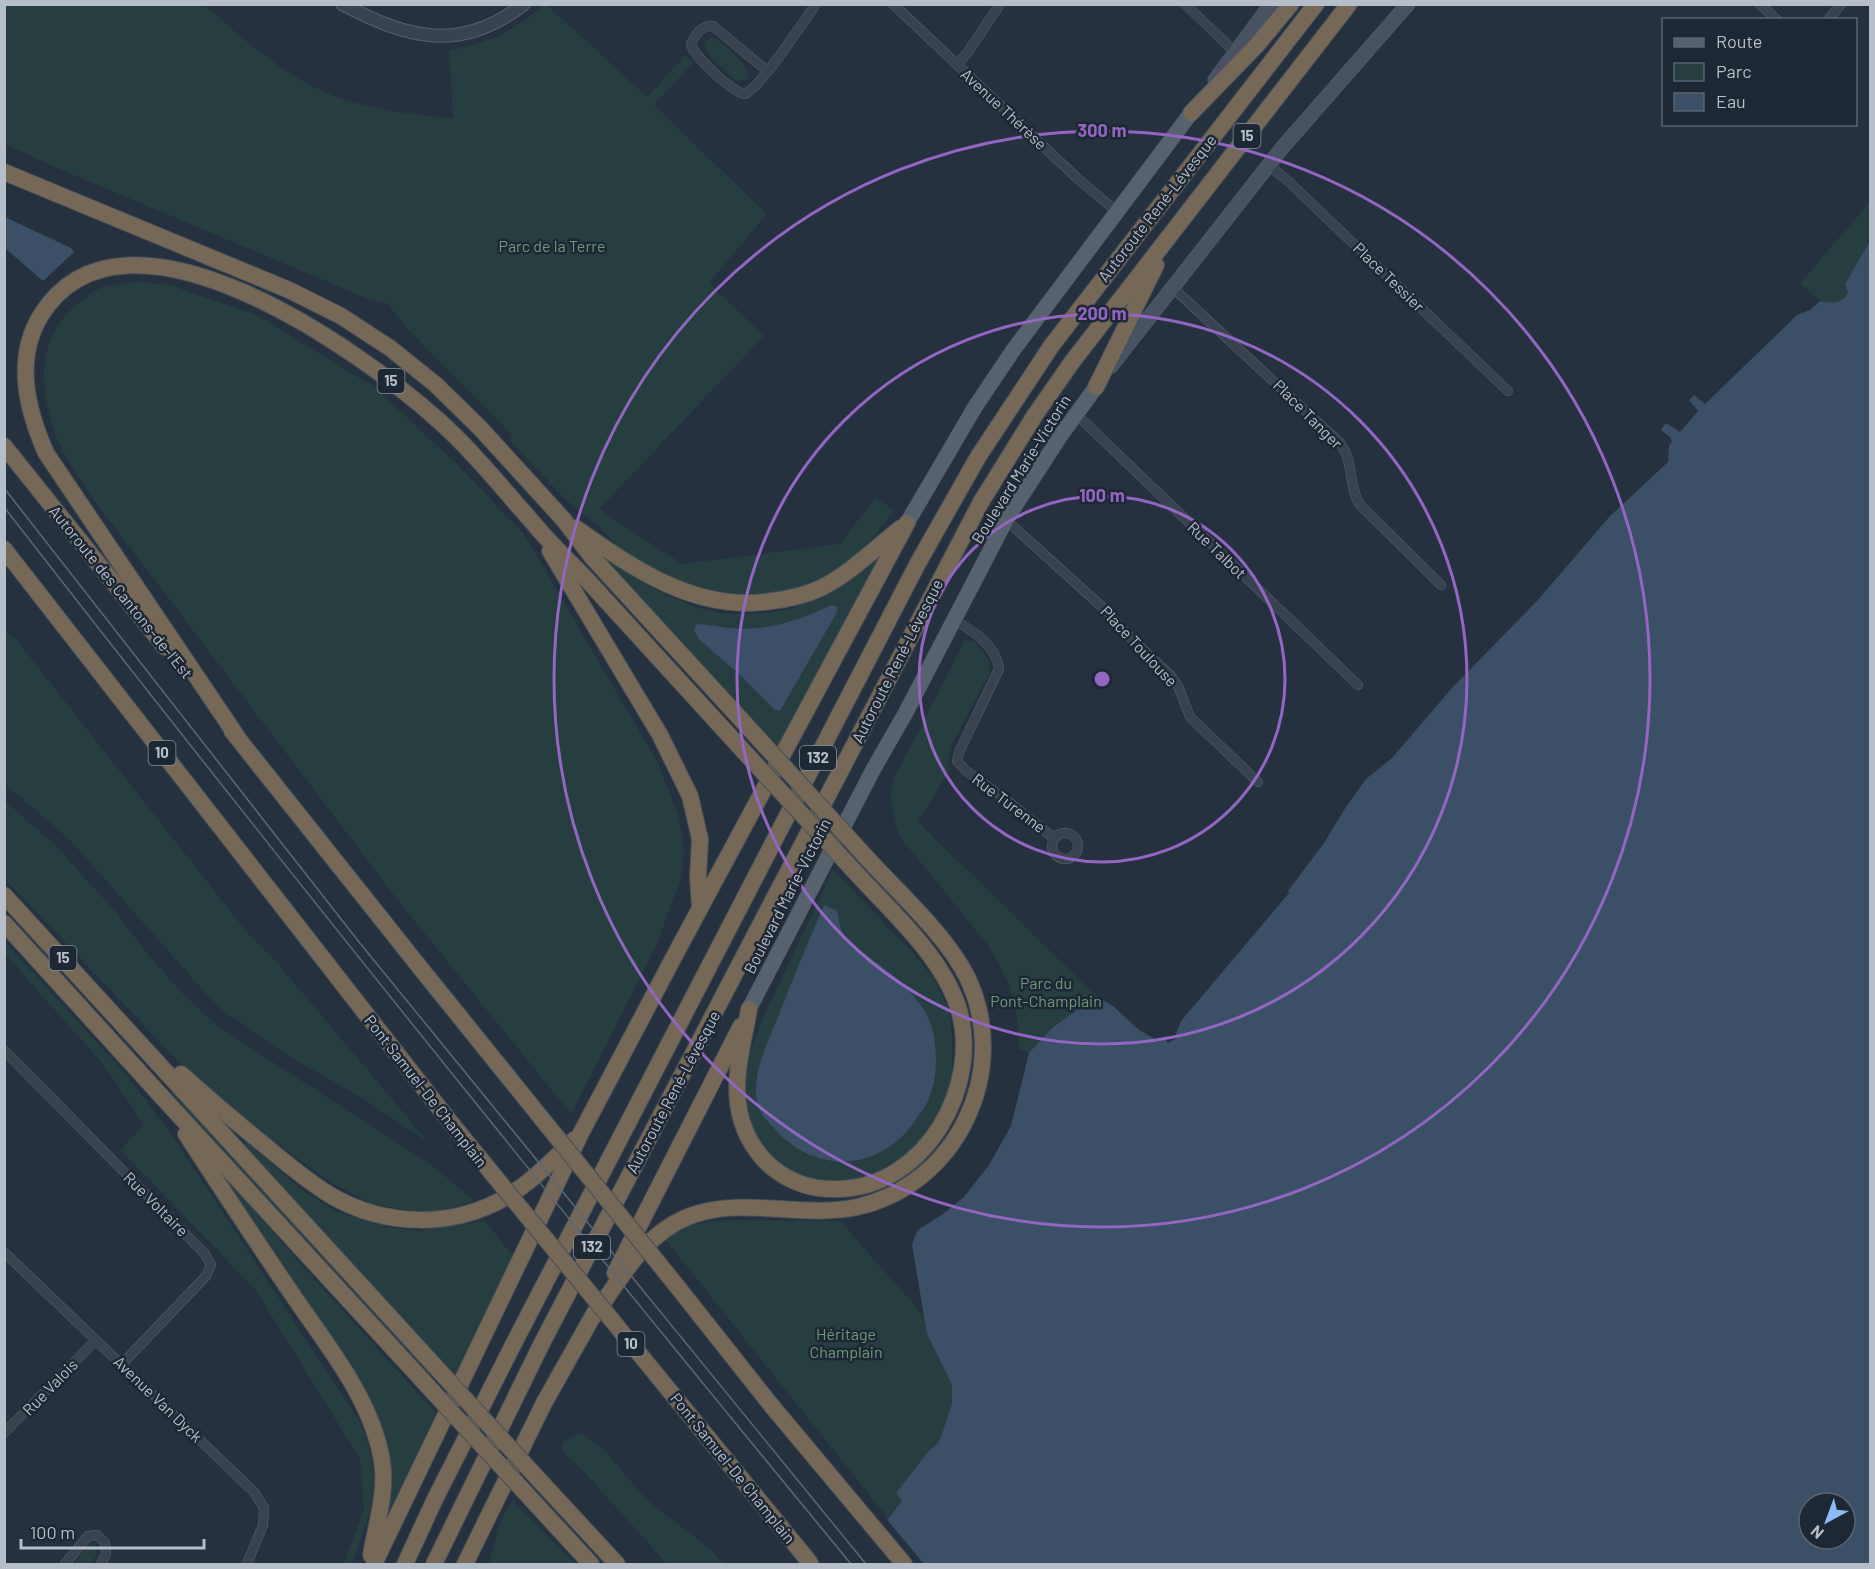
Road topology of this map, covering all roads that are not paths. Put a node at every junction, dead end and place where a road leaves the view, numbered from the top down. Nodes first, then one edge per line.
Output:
1 (342, 4) edge
2 (524, 4) edge
3 (816, 4) edge
4 (894, 4) edge
5 (1000, 4) edge
6 (1185, 4) edge
7 (1271, 4) edge
8 (1291, 4) edge
9 (1316, 4) edge
10 (1349, 4) edge
11 (1408, 4) edge
12 (1760, 4) edge
13 (1841, 4) edge
14 (1775, 18) edge
15 (1830, 18) edge
16 (1235, 52) junction
17 (957, 65) junction
18 (767, 71) junction
19 (1191, 113) junction
20 (1269, 165) junction
21 (4, 172) edge
22 (1117, 212) junction
23 (1173, 232) junction
24 (1173, 287) junction
25 (1095, 387) junction
26 (1508, 391) dead end
27 (1076, 414) junction
28 (4, 446) edge
29 (563, 519) junction
30 (1006, 520) junction
31 (907, 523) junction
32 (536, 526) junction
33 (4, 549) edge
34 (4, 566) edge
35 (1441, 585) dead end
36 (51, 609) junction
37 (954, 620) junction
38 (1358, 685) dead end
39 (238, 738) junction
40 (1258, 782) dead end
41 (1055, 839) dead end
42 (4, 895) edge
43 (700, 907) junction
44 (4, 923) edge
45 (749, 1009) junction
46 (122, 1022) junction
47 (4, 1050) edge
48 (163, 1098) junction
49 (581, 1133) junction
50 (4, 1252) edge
51 (594, 1316) junction
52 (96, 1340) junction
53 (122, 1364) junction
54 (4, 1433) edge
55 (65, 1564) edge
56 (101, 1564) edge
57 (247, 1564) edge
58 (372, 1564) edge
59 (405, 1564) edge
60 (434, 1564) edge
61 (465, 1564) edge
62 (591, 1564) edge
63 (617, 1564) edge
64 (812, 1564) edge
65 (904, 1564) edge

1 - 2 street
3 - 18 street
4 - 17 street, Avenue Thérèse
5 - 17 street
6 - 16 street
7 - 16 main road
8 - 19 highway
9 - 59 highway, Autoroute René-Lévesque / 132
10 - 23 highway, Autoroute René-Lévesque / 15
11 - 20 main road, Boulevard Marie-Victorin
12 - 14 street
13 - 15 street
16 - 19 main road
17 - 22 street, Avenue Thérèse
18 - 18 street
19 - 22 main road
20 - 24 main road, Boulevard Marie-Victorin
20 - 26 street, Place Tessier
21 - 29 highway
22 - 31 main road
23 - 25 highway
23 - 60 highway, Autoroute René-Lévesque / 132
24 - 25 main road, Boulevard Marie-Victorin
24 - 35 street, Place Tanger
25 - 27 main road, Boulevard Marie-Victorin
27 - 30 main road, Boulevard Marie-Victorin
27 - 38 street, Rue Talbot
28 - 39 highway, Autoroute des Cantons-de-l'Est
29 - 31 highway
29 - 51 highway, bridge
30 - 37 main road, Boulevard Marie-Victorin
30 - 40 street, Place Toulouse
31 - 43 highway
32 - 39 highway, 15
32 - 43 highway
32 - 45 highway, bridge
33 - 36 highway, 10
34 - 36 highway
36 - 64 highway, Pont Samuel-De Champlain / 10, bridge
37 - 41 street, Rue Turenne
37 - 45 main road, Boulevard Marie-Victorin
39 - 65 highway, bridge
42 - 46 highway, 15
43 - 49 highway
44 - 48 highway
45 - 51 highway
46 - 49 highway
46 - 63 highway, bridge
47 - 53 street, Rue Voltaire
48 - 58 highway
48 - 62 highway, bridge
49 - 58 highway
50 - 52 street, Avenue Van Dyck
51 - 61 highway
52 - 53 street, Avenue Van Dyck
52 - 54 street, Rue Valois
53 - 57 street, Avenue Van Dyck
55 - 56 street

